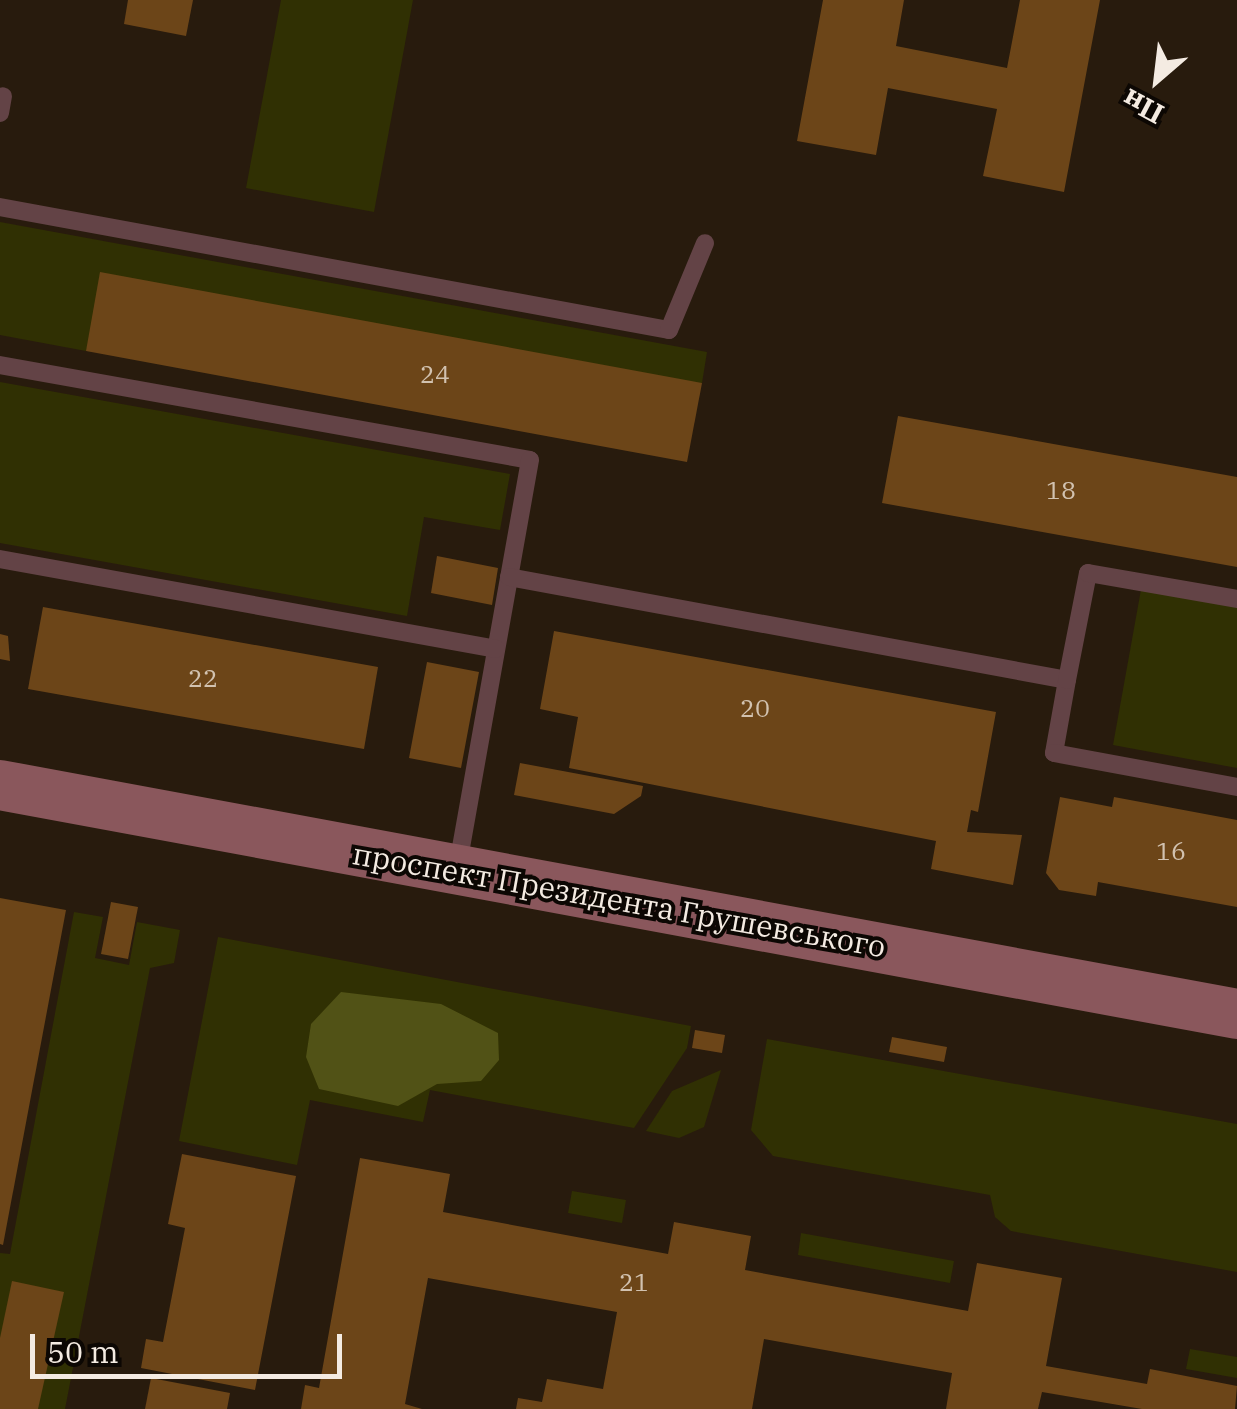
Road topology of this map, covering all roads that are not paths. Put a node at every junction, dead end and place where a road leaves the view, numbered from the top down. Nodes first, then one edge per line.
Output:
1 (0, 207) edge
2 (705, 243) dead end
3 (0, 365) edge
4 (0, 559) edge
5 (509, 577) junction
6 (1237, 599) edge
7 (496, 649) junction
8 (1067, 680) junction
9 (0, 786) edge
10 (1237, 787) edge
11 (457, 870) junction
12 (1237, 1014) edge

1 - 2 lane
3 - 5 lane
4 - 7 lane
5 - 7 lane
5 - 8 lane
6 - 8 lane
7 - 11 lane
8 - 10 lane
9 - 11 street, проспект Президента Грушевського
11 - 12 street, проспект Президента Грушевського

